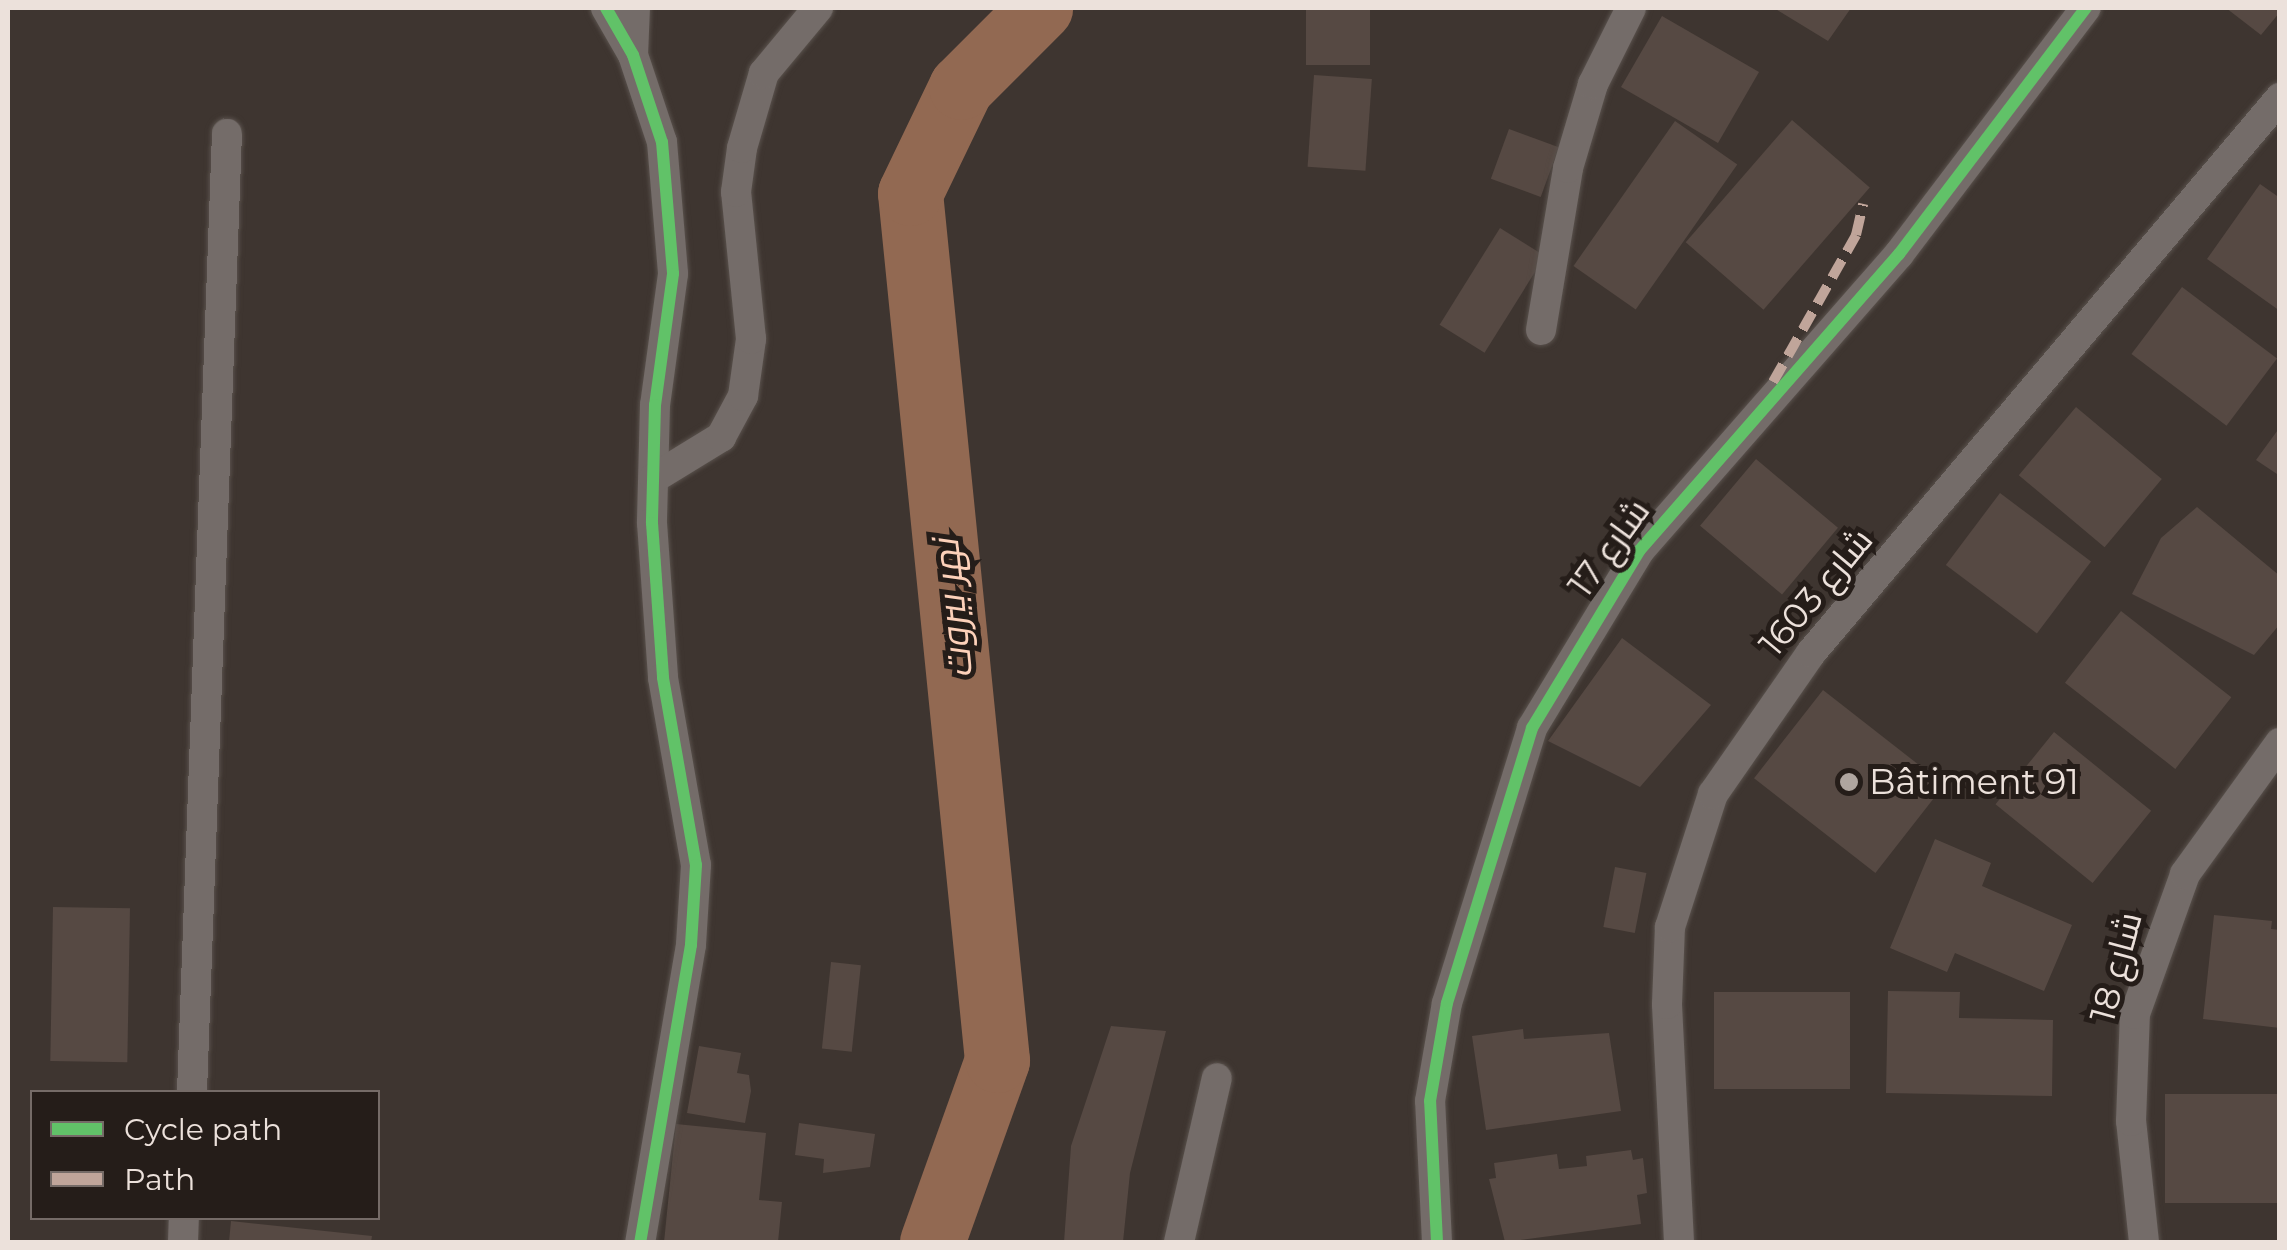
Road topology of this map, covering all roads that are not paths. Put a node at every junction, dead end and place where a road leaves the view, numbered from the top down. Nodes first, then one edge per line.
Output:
1 (606, 8) edge
2 (635, 8) edge
3 (818, 8) edge
4 (1632, 8) edge
5 (2086, 8) edge
6 (633, 55) junction
7 (2280, 98) edge
8 (227, 134) dead end
9 (1541, 330) dead end
10 (654, 478) junction
11 (2280, 743) edge
12 (1217, 1078) dead end
13 (192, 1090) edge
14 (640, 1242) edge
15 (1179, 1242) edge
16 (1437, 1242) edge
17 (1678, 1242) edge
18 (2144, 1242) edge

1 - 6 street
2 - 6 street
3 - 10 street
4 - 9 street
5 - 16 street, شارع 17
6 - 10 street
7 - 17 street, شارع 1603
8 - 13 street
10 - 14 street
11 - 18 street, شارع 18
12 - 15 street

